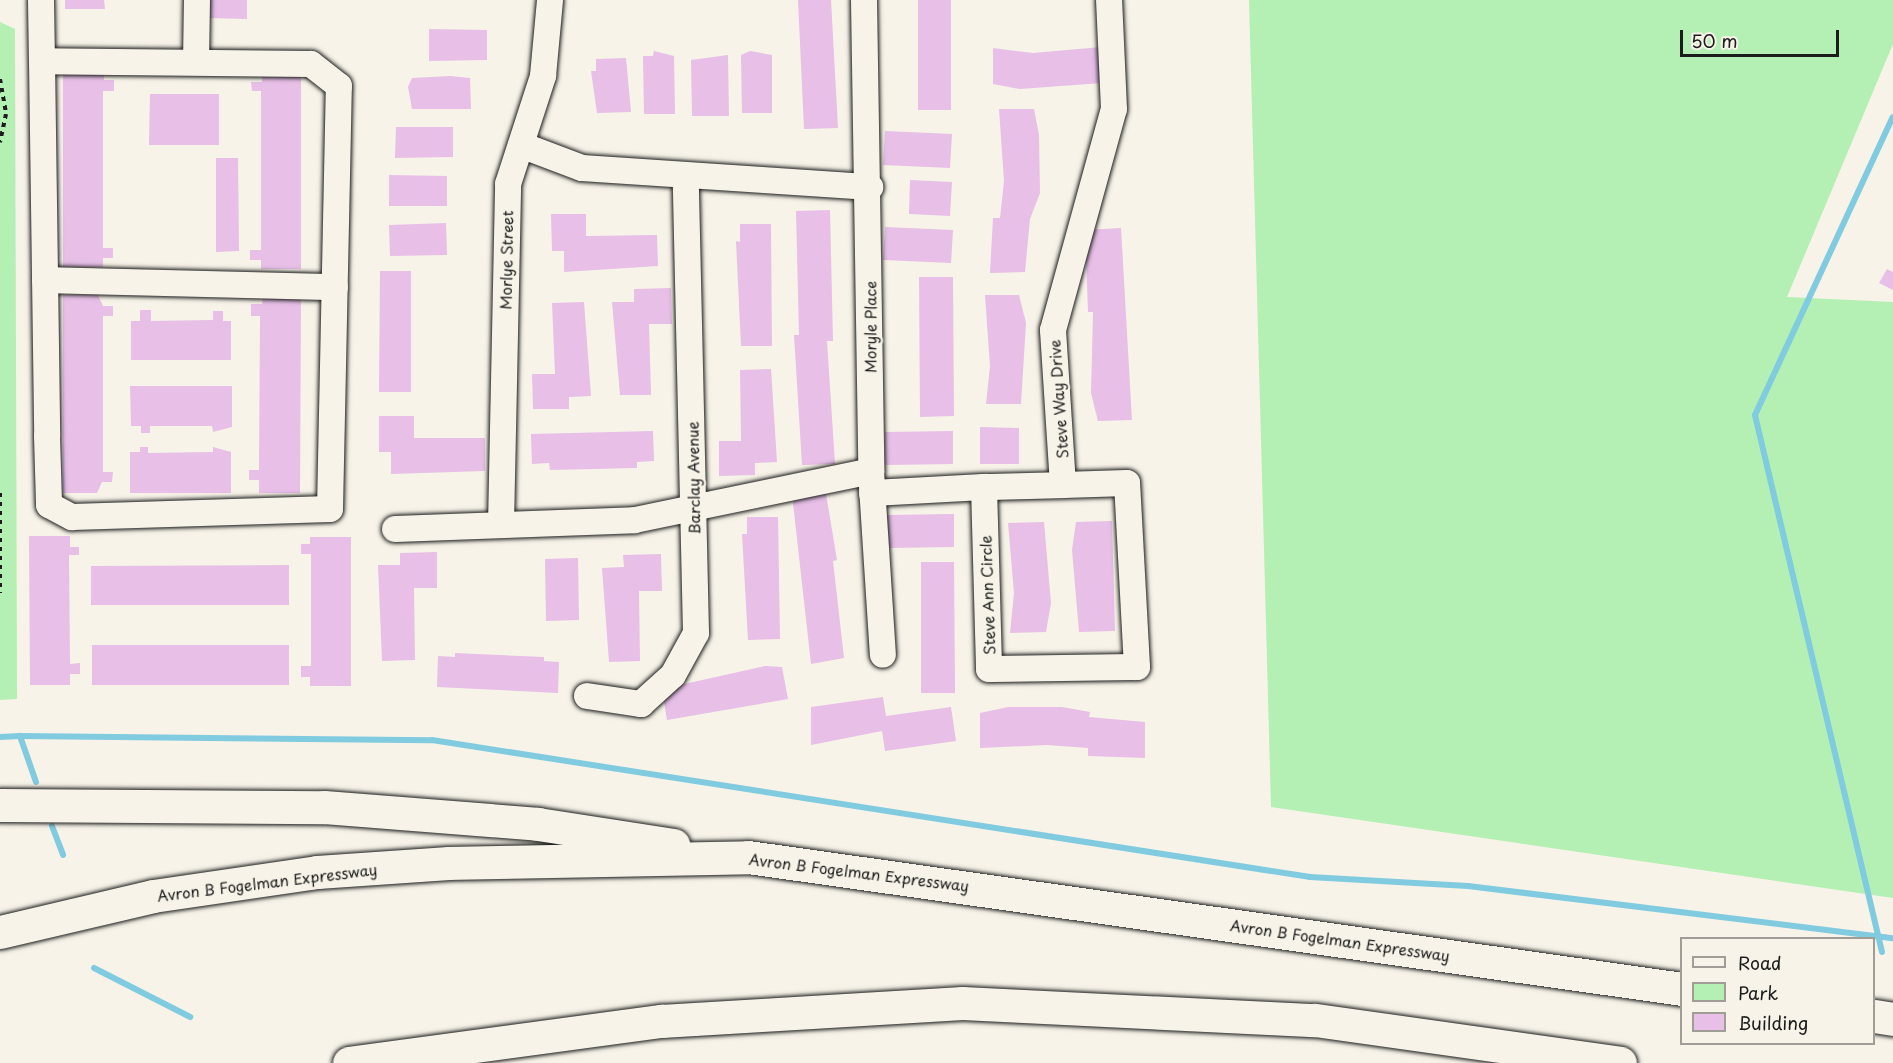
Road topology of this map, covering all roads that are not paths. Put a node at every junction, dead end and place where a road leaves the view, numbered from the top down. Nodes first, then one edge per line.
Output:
1 (41, 0) edge
2 (197, 0) edge
3 (550, 0) edge
4 (864, 0) edge
5 (1109, 0) edge
6 (42, 61) junction
7 (196, 62) junction
8 (521, 145) junction
9 (686, 176) junction
10 (870, 187) junction
11 (45, 280) junction
12 (335, 287) junction
13 (872, 482) junction
14 (1063, 485) junction
15 (984, 487) junction
16 (694, 505) junction
17 (501, 525) junction
18 (395, 529) dead end
19 (884, 655) dead end
20 (587, 696) dead end
21 (0, 805) edge
22 (748, 857) junction
23 (0, 932) edge
24 (1680, 988) edge
25 (1875, 1016) edge
26 (1893, 1019) edge
27 (513, 1040) junction
28 (349, 1063) edge
29 (455, 1063) edge
30 (1620, 1063) edge

1 - 6 street
2 - 7 street
3 - 8 street, Morlye Street
4 - 10 street, Moryle Place
5 - 14 street, Steve Way Drive
6 - 7 street
6 - 11 street
7 - 12 street
8 - 9 street
8 - 17 street, Morlye Street
9 - 10 street
9 - 16 street, Barclay Avenue
10 - 13 street, Moryle Place
11 - 12 street
11 - 12 street
13 - 15 street
13 - 16 street
13 - 19 street, Moryle Place
14 - 15 street
14 - 15 street, Steve Ann Circle
16 - 17 street
16 - 20 street, Barclay Avenue
17 - 18 street
21 - 22 highway
22 - 23 highway, Avron B Fogelman Expressway
22 - 24 highway, Avron B Fogelman Expressway
25 - 26 highway
27 - 28 highway
27 - 29 highway
27 - 30 highway

